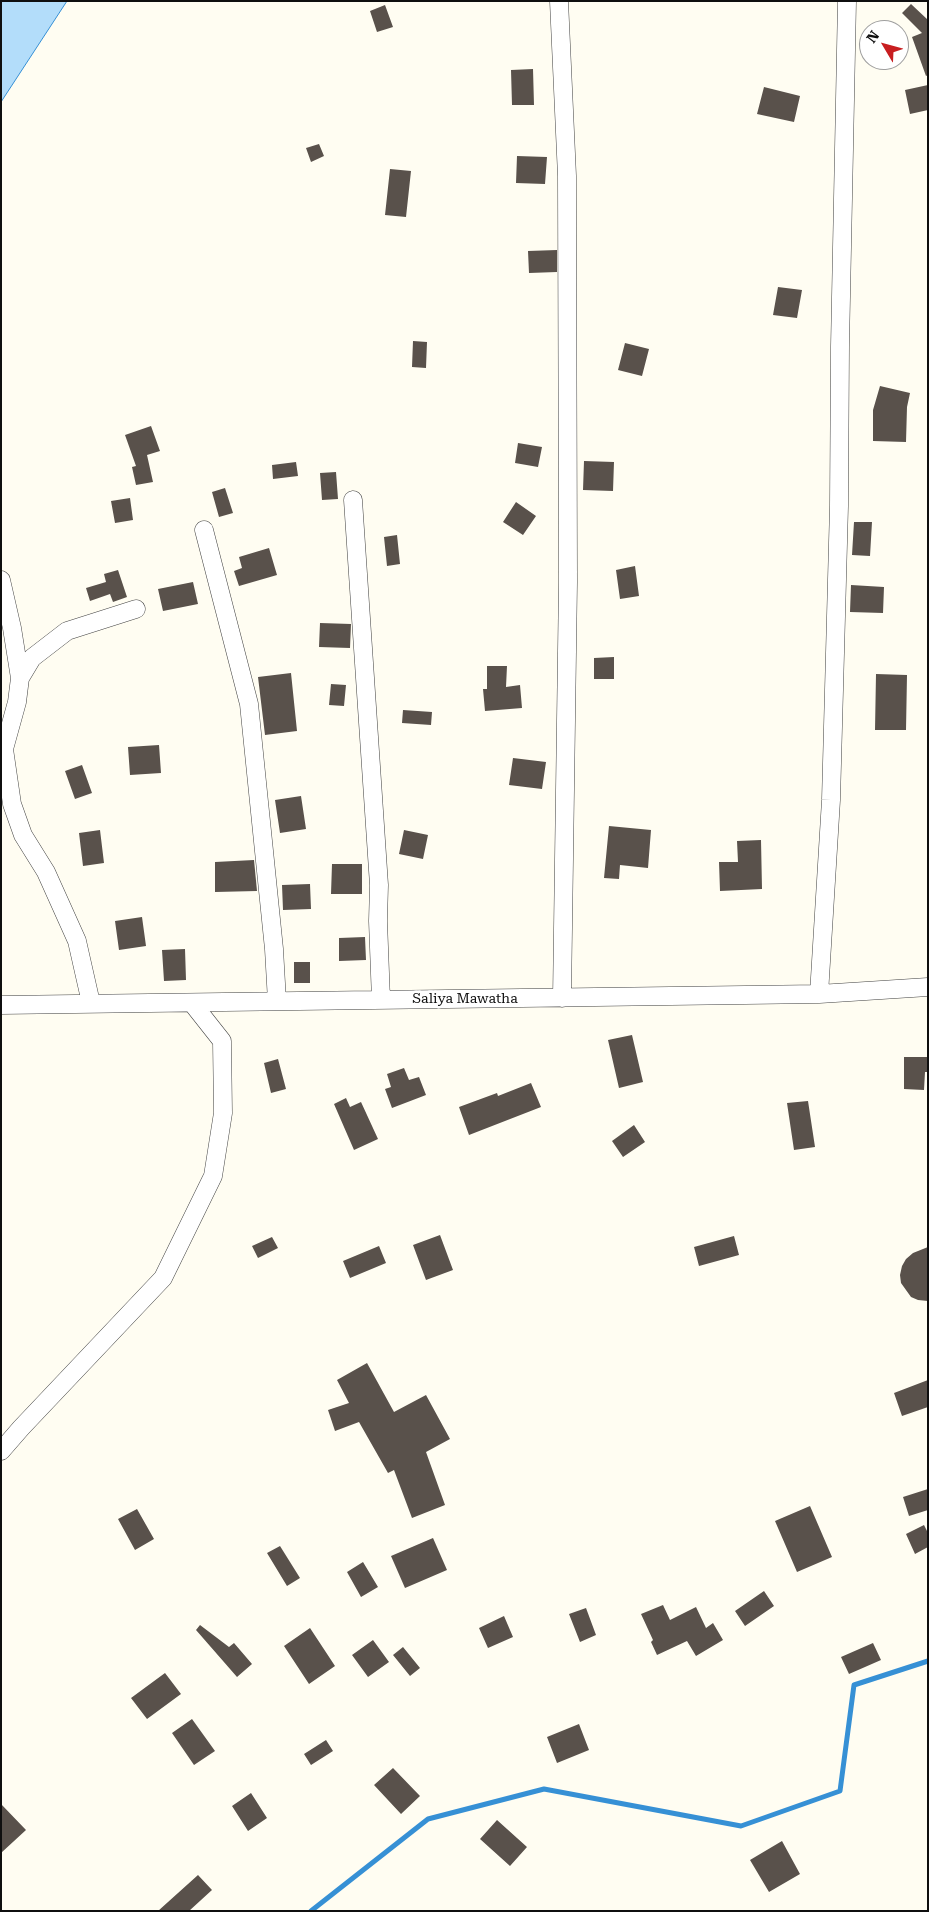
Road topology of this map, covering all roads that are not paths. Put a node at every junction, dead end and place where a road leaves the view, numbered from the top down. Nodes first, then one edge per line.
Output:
1 (559, 1) edge
2 (847, 1) edge
3 (353, 500) dead end
4 (204, 530) dead end
5 (1, 580) edge
6 (136, 609) dead end
7 (20, 678) junction
8 (928, 988) edge
9 (819, 994) junction
10 (562, 998) junction
11 (382, 1000) junction
12 (277, 1001) junction
13 (91, 1003) junction
14 (192, 1003) junction
15 (1, 1005) edge
16 (1, 1451) edge

1 - 10 street
2 - 9 street
3 - 11 street
4 - 12 street
5 - 7 street
6 - 7 street
7 - 13 street
8 - 9 street, Saliya Mawatha
9 - 10 street, Saliya Mawatha
10 - 11 street, Saliya Mawatha
11 - 12 street, Saliya Mawatha
12 - 14 street, Saliya Mawatha
13 - 14 street, Saliya Mawatha
13 - 15 street, Saliya Mawatha
14 - 16 street

